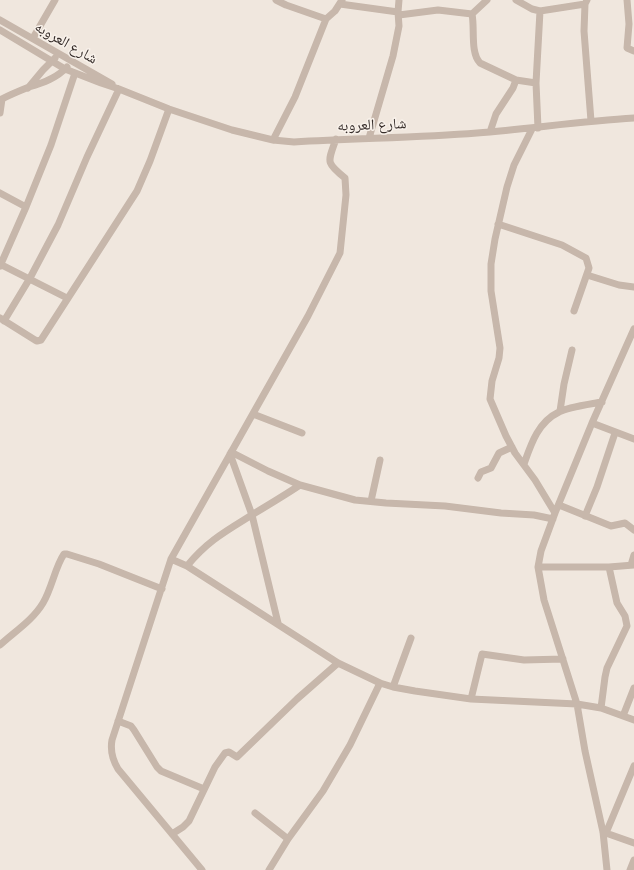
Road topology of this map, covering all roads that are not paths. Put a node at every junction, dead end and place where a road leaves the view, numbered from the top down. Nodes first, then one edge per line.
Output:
1 (55, 0) edge
2 (276, 0) edge
3 (399, 0) edge
4 (487, 0) edge
5 (516, 0) edge
6 (626, 0) edge
7 (341, 2) edge
8 (586, 2) edge
9 (540, 11) junction
10 (398, 13) junction
11 (472, 14) junction
12 (326, 19) junction
13 (0, 20) edge
14 (632, 24) edge
15 (0, 30) edge
16 (34, 38) junction
17 (634, 51) edge
18 (59, 54) junction
19 (52, 61) junction
20 (72, 62) junction
21 (65, 69) junction
22 (75, 73) junction
23 (516, 80) junction
24 (536, 83) junction
25 (28, 88) junction
26 (119, 89) junction
27 (1, 99) edge
28 (169, 108) junction
29 (0, 113) edge
30 (634, 118) edge
31 (591, 121) junction
32 (535, 128) junction
33 (490, 132) junction
34 (369, 138) junction
35 (336, 139) junction
36 (273, 140) junction
37 (0, 193) edge
38 (26, 207) junction
39 (498, 224) junction
40 (0, 265) edge
41 (587, 275) junction
42 (30, 278) junction
43 (634, 287) edge
44 (67, 298) junction
45 (574, 312) dead end
46 (2, 319) edge
47 (634, 329) edge
48 (632, 338) edge
49 (572, 350) dead end
50 (602, 402) junction
51 (560, 411) junction
52 (253, 414) junction
53 (592, 423) junction
54 (302, 433) dead end
55 (615, 433) junction
56 (634, 439) edge
57 (512, 447) junction
58 (230, 453) junction
59 (380, 460) dead end
60 (524, 464) junction
61 (478, 478) dead end
62 (300, 485) junction
63 (371, 501) junction
64 (558, 506) junction
65 (252, 515) junction
66 (554, 516) junction
67 (585, 516) junction
68 (634, 530) edge
69 (634, 555) edge
70 (170, 559) junction
71 (632, 565) edge
72 (187, 566) junction
73 (538, 567) junction
74 (609, 567) junction
75 (162, 589) junction
76 (278, 624) junction
77 (411, 638) dead end
78 (0, 645) edge
79 (564, 659) junction
80 (338, 663) junction
81 (380, 683) junction
82 (392, 687) junction
83 (634, 688) edge
84 (471, 699) junction
85 (577, 704) junction
86 (601, 708) junction
87 (623, 716) junction
88 (634, 720) edge
89 (118, 721) junction
90 (634, 766) edge
91 (204, 789) junction
92 (255, 813) dead end
93 (604, 833) junction
94 (172, 834) junction
95 (288, 839) junction
96 (634, 843) edge
97 (634, 860) edge
98 (202, 870) edge
99 (269, 870) edge
100 (607, 870) edge
101 (630, 870) edge

1 - 16 street
2 - 12 street
3 - 10 street
4 - 11 street
5 - 9 street
6 - 14 street
7 - 10 street
7 - 12 street
8 - 9 street
8 - 31 street
9 - 24 street
10 - 11 street
10 - 34 street
11 - 23 street
12 - 36 street
13 - 16 street, شارع العروبه
14 - 17 street
15 - 19 street, شارع العروبه
16 - 18 street, شارع العروبه
18 - 19 street
18 - 20 street, شارع العروبه
19 - 21 street, شارع العروبه
19 - 25 street
20 - 21 street
20 - 26 street, شارع العروبه
21 - 22 street, شارع العروبه
21 - 25 street
22 - 26 street, شارع العروبه
22 - 38 street
23 - 24 street
23 - 33 street
24 - 32 street
25 - 27 street
26 - 28 street, شارع العروبه
26 - 42 street
27 - 29 street
28 - 36 street, شارع العروبه
28 - 44 street
30 - 31 street, شارع العروبه
31 - 32 street, شارع العروبه
32 - 33 street, شارع العروبه
32 - 39 street
33 - 34 street, شارع العروبه
34 - 35 street, شارع العروبه
35 - 36 street, شارع العروبه
35 - 52 street
37 - 38 street
38 - 40 street
39 - 41 street
39 - 57 street
40 - 42 street
41 - 43 street
41 - 45 street
42 - 44 street
42 - 46 street
44 - 46 street
47 - 48 street
48 - 50 street
49 - 51 street
50 - 51 street
50 - 53 street
51 - 60 street
52 - 54 street
52 - 58 street
53 - 55 street
53 - 64 street
55 - 56 street
55 - 67 street
57 - 60 street
57 - 61 street
58 - 62 street
58 - 65 street
58 - 70 street
59 - 63 street
60 - 66 street
62 - 63 street
62 - 65 street
63 - 66 street
64 - 66 street
64 - 67 street
65 - 72 street
65 - 76 street
66 - 73 street
67 - 68 street
69 - 71 street
70 - 72 street
70 - 75 street
71 - 74 street
72 - 76 street
73 - 74 street
73 - 79 street
74 - 86 street
75 - 78 street
75 - 89 street
76 - 80 street
77 - 82 street
79 - 84 street
79 - 85 street
80 - 81 street
80 - 91 street
81 - 82 street
81 - 95 street
82 - 84 street
83 - 87 street
84 - 85 street
85 - 86 street
85 - 93 street
86 - 87 street
87 - 88 street
89 - 91 street
89 - 94 street
90 - 93 street
91 - 94 street
92 - 95 street
93 - 96 street
93 - 100 street
94 - 98 street
95 - 99 street
97 - 101 street

